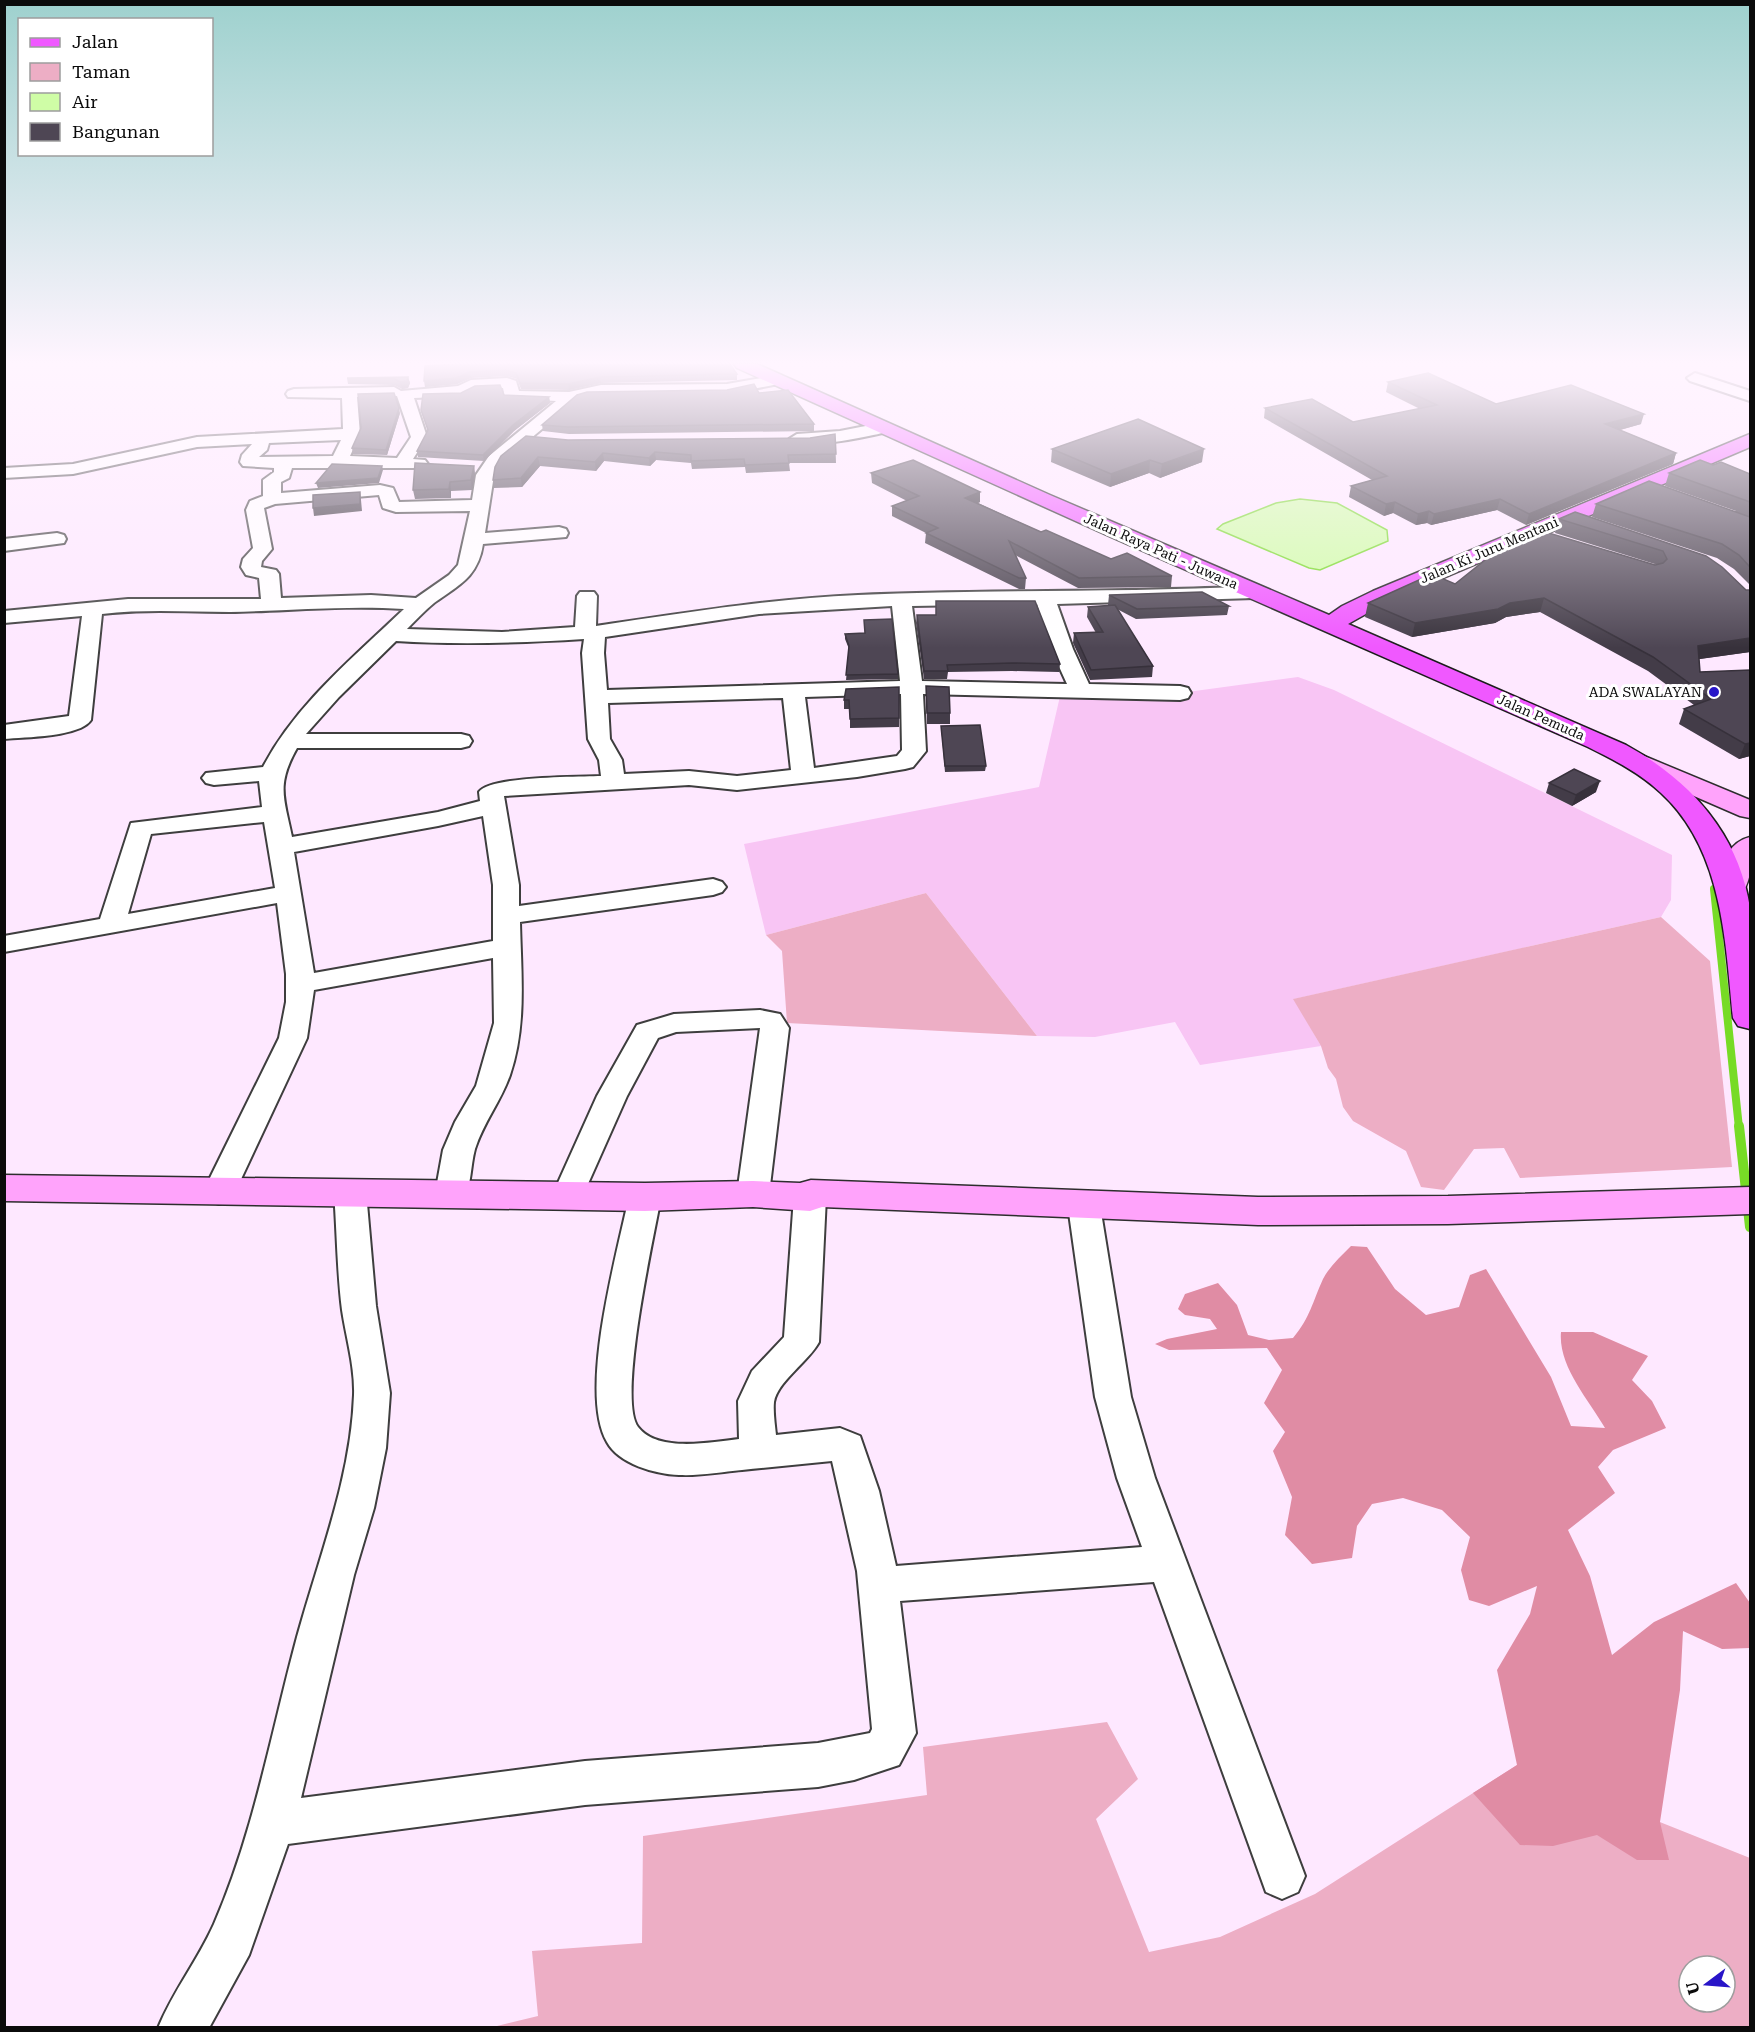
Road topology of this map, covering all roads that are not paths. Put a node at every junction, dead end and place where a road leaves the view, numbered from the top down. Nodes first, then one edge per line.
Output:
1 (120, 459) edge
2 (250, 459) edge
3 (341, 459) edge
4 (405, 459) edge
5 (496, 459) edge
6 (951, 459) edge
7 (1705, 459) edge
8 (339, 462) junction
9 (283, 463) junction
10 (402, 463) junction
11 (435, 465) edge
12 (468, 467) edge
13 (490, 468) junction
14 (4, 473) edge
15 (1643, 485) junction
16 (1663, 493) edge
17 (307, 496) junction
18 (272, 499) junction
19 (479, 504) junction
20 (1568, 516) junction
21 (1600, 527) edge
22 (559, 533) dead end
23 (1529, 533) junction
24 (57, 539) dead end
25 (475, 539) junction
26 (1562, 543) edge
27 (4, 546) edge
28 (1255, 592) junction
29 (587, 596) dead end
30 (1045, 598) junction
31 (901, 601) junction
32 (420, 604) junction
33 (271, 605) junction
34 (93, 607) junction
35 (4, 617) edge
36 (1331, 625) junction
37 (590, 633) junction
38 (391, 634) junction
39 (912, 687) junction
40 (793, 691) junction
41 (1081, 692) junction
42 (1180, 693) dead end
43 (597, 697) junction
44 (4, 732) edge
45 (291, 741) junction
46 (461, 741) dead end
47 (1637, 761) junction
48 (272, 773) junction
49 (802, 774) junction
50 (214, 778) dead end
51 (613, 783) junction
52 (492, 806) junction
53 (1750, 810) edge
54 (275, 813) junction
55 (1750, 846) edge
56 (280, 847) junction
57 (713, 887) dead end
58 (1731, 887) junction
59 (289, 893) junction
60 (505, 916) junction
61 (111, 925) junction
62 (4, 944) edge
63 (508, 947) junction
64 (300, 984) junction
65 (1750, 1018) edge
66 (4, 1188) edge
67 (219, 1191) junction
68 (350, 1192) junction
69 (451, 1194) junction
70 (753, 1194) junction
71 (568, 1196) junction
72 (645, 1197) junction
73 (810, 1197) junction
74 (1741, 1201) edge
75 (1084, 1206) junction
76 (758, 1453) junction
77 (1167, 1563) junction
78 (878, 1585) junction
79 (273, 1824) junction
80 (1282, 1876) dead end
81 (182, 2028) edge

1 - 14 street
2 - 9 street
3 - 8 street
4 - 10 street
5 - 13 street
6 - 28 main road, Jalan Raya Pati - Juwana
7 - 15 main road, Jalan Ki Juru Mentani
8 - 9 street
8 - 10 street
8 - 17 street
9 - 18 street
10 - 11 street
12 - 13 street
13 - 19 street
15 - 16 street
15 - 20 main road, Jalan Ki Juru Mentani
17 - 18 street
17 - 19 street
18 - 33 street
19 - 25 street
20 - 21 street
20 - 23 main road, Jalan Ki Juru Mentani
22 - 25 street
23 - 26 street
23 - 36 main road, Jalan Ki Juru Mentani
24 - 27 street
25 - 32 street
28 - 30 street
28 - 36 main road, Jalan Raya Pati - Juwana
29 - 37 street
30 - 31 street
30 - 41 street
31 - 37 street
31 - 39 street
32 - 33 street
32 - 38 street
33 - 34 street
34 - 35 street
34 - 44 street
36 - 47 main road, Jalan Pemuda
37 - 38 street
37 - 43 street
38 - 45 street
39 - 40 street
39 - 41 street
39 - 49 street
40 - 43 street
40 - 49 street
41 - 42 street
43 - 51 street
45 - 46 street
45 - 48 street
47 - 53 street, Jalan Pemuda
47 - 58 main road
48 - 50 street
48 - 54 street
49 - 51 street
51 - 52 street
52 - 56 street
52 - 60 street
54 - 56 street
54 - 61 street
55 - 58 street
56 - 59 street
57 - 60 street
58 - 65 main road
59 - 61 street
59 - 64 street
60 - 63 street
61 - 62 street
63 - 64 street
63 - 69 street
64 - 67 street
66 - 67 street
67 - 68 street
68 - 69 street
68 - 79 street
69 - 71 street
70 - 71 street
70 - 72 street
70 - 73 street
71 - 72 street
72 - 76 street
73 - 75 street
73 - 76 street
74 - 75 street
75 - 77 street
76 - 78 street
77 - 78 street
77 - 80 street
78 - 79 street
79 - 81 street

